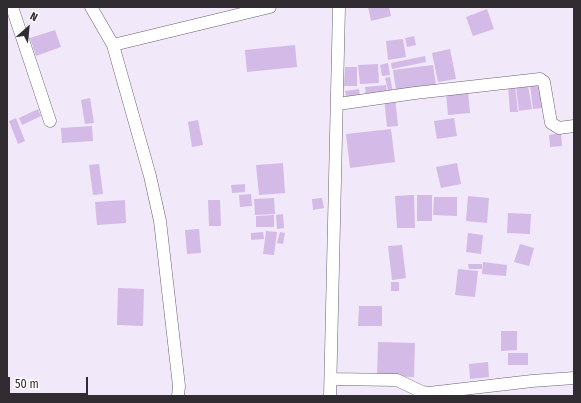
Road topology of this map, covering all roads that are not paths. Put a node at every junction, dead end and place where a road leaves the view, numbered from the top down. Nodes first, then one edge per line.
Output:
1 (12, 7) edge
2 (91, 7) edge
3 (270, 7) edge
4 (338, 7) edge
5 (113, 45) junction
6 (338, 104) junction
7 (50, 121) dead end
8 (574, 126) edge
9 (574, 378) edge
10 (331, 379) junction
11 (423, 394) edge
12 (178, 396) edge
13 (330, 396) edge

1 - 7 street
2 - 5 street
3 - 5 street
4 - 6 street
5 - 12 street
6 - 8 street
6 - 10 street
9 - 11 street
10 - 11 street
10 - 13 street

